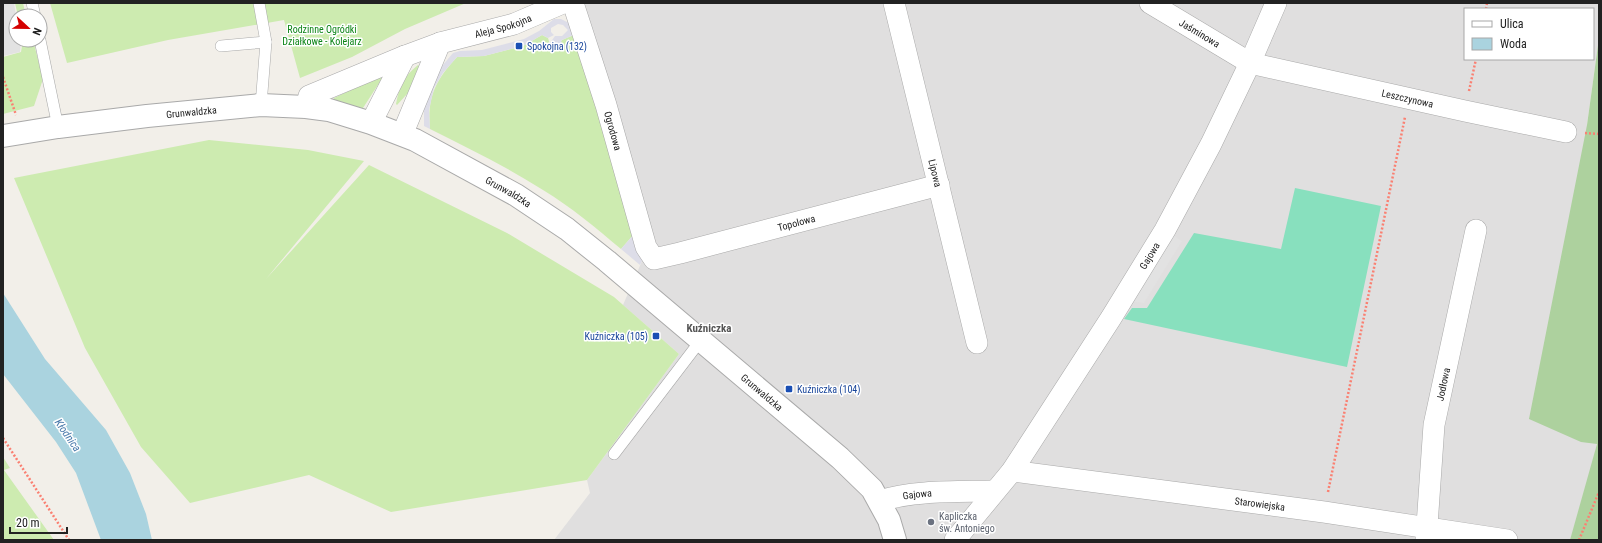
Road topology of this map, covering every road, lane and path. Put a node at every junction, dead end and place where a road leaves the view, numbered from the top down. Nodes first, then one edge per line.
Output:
1 (259, 3) edge
2 (563, 3) edge
3 (573, 3) edge
4 (894, 3) edge
5 (1150, 3) edge
6 (1276, 3) edge
7 (266, 42) junction
8 (440, 43) junction
9 (221, 46) dead end
10 (42, 48) edge
11 (405, 56) junction
12 (1476, 60) edge
13 (1250, 63) junction
14 (3, 77) edge
15 (1408, 99) junction
16 (261, 105) junction
17 (306, 107) junction
18 (1465, 112) junction
19 (371, 123) junction
20 (58, 126) junction
21 (1566, 132) dead end
22 (12, 134) edge
23 (402, 135) junction
24 (939, 185) junction
25 (1476, 230) dead end
26 (654, 259) joint
27 (700, 340) junction
28 (977, 343) dead end
29 (3, 438) edge
30 (614, 454) dead end
31 (1012, 472) junction
32 (994, 491) junction
33 (956, 492) junction
34 (1599, 492) edge
35 (880, 501) junction
36 (1324, 512) junction
37 (972, 521) junction
38 (1427, 534) edge
39 (69, 540) edge
40 (895, 540) edge
41 (955, 540) edge
42 (1507, 540) edge
43 (1579, 540) edge

1 - 7 lane
2 - 8 street, Aleja Spokojna
3 - 26 street, Ogrodowa
4 - 24 street, Lipowa
5 - 13 street, Jaśminowa
6 - 13 street, Gajowa
7 - 9 lane
7 - 16 lane
8 - 11 street, Aleja Spokojna
8 - 23 street
10 - 20 lane
11 - 17 street, Aleja Spokojna
11 - 19 street
12 - 18 path
13 - 15 street, Leszczynowa
13 - 31 street, Gajowa
14 - 22 path
15 - 18 street, Leszczynowa
15 - 36 path
16 - 17 street, Grunwaldzka
16 - 20 street, Grunwaldzka
17 - 19 street, Grunwaldzka
18 - 21 street, Leszczynowa
19 - 23 street, Grunwaldzka
20 - 22 street, Grunwaldzka
23 - 27 street, Grunwaldzka
24 - 26 street, Topolowa
24 - 28 street, Lipowa
25 - 38 street, Jodłowa
27 - 30 lane
27 - 35 street, Grunwaldzka
29 - 39 path
31 - 32 street, Gajowa
31 - 36 street, Starowiejska
32 - 33 street, Gajowa
32 - 37 street, Gajowa
33 - 35 street, Gajowa
33 - 37 street
34 - 43 path
35 - 40 street, Grunwaldzka
36 - 38 street, Starowiejska
37 - 41 street, Gajowa
38 - 42 street, Starowiejska

